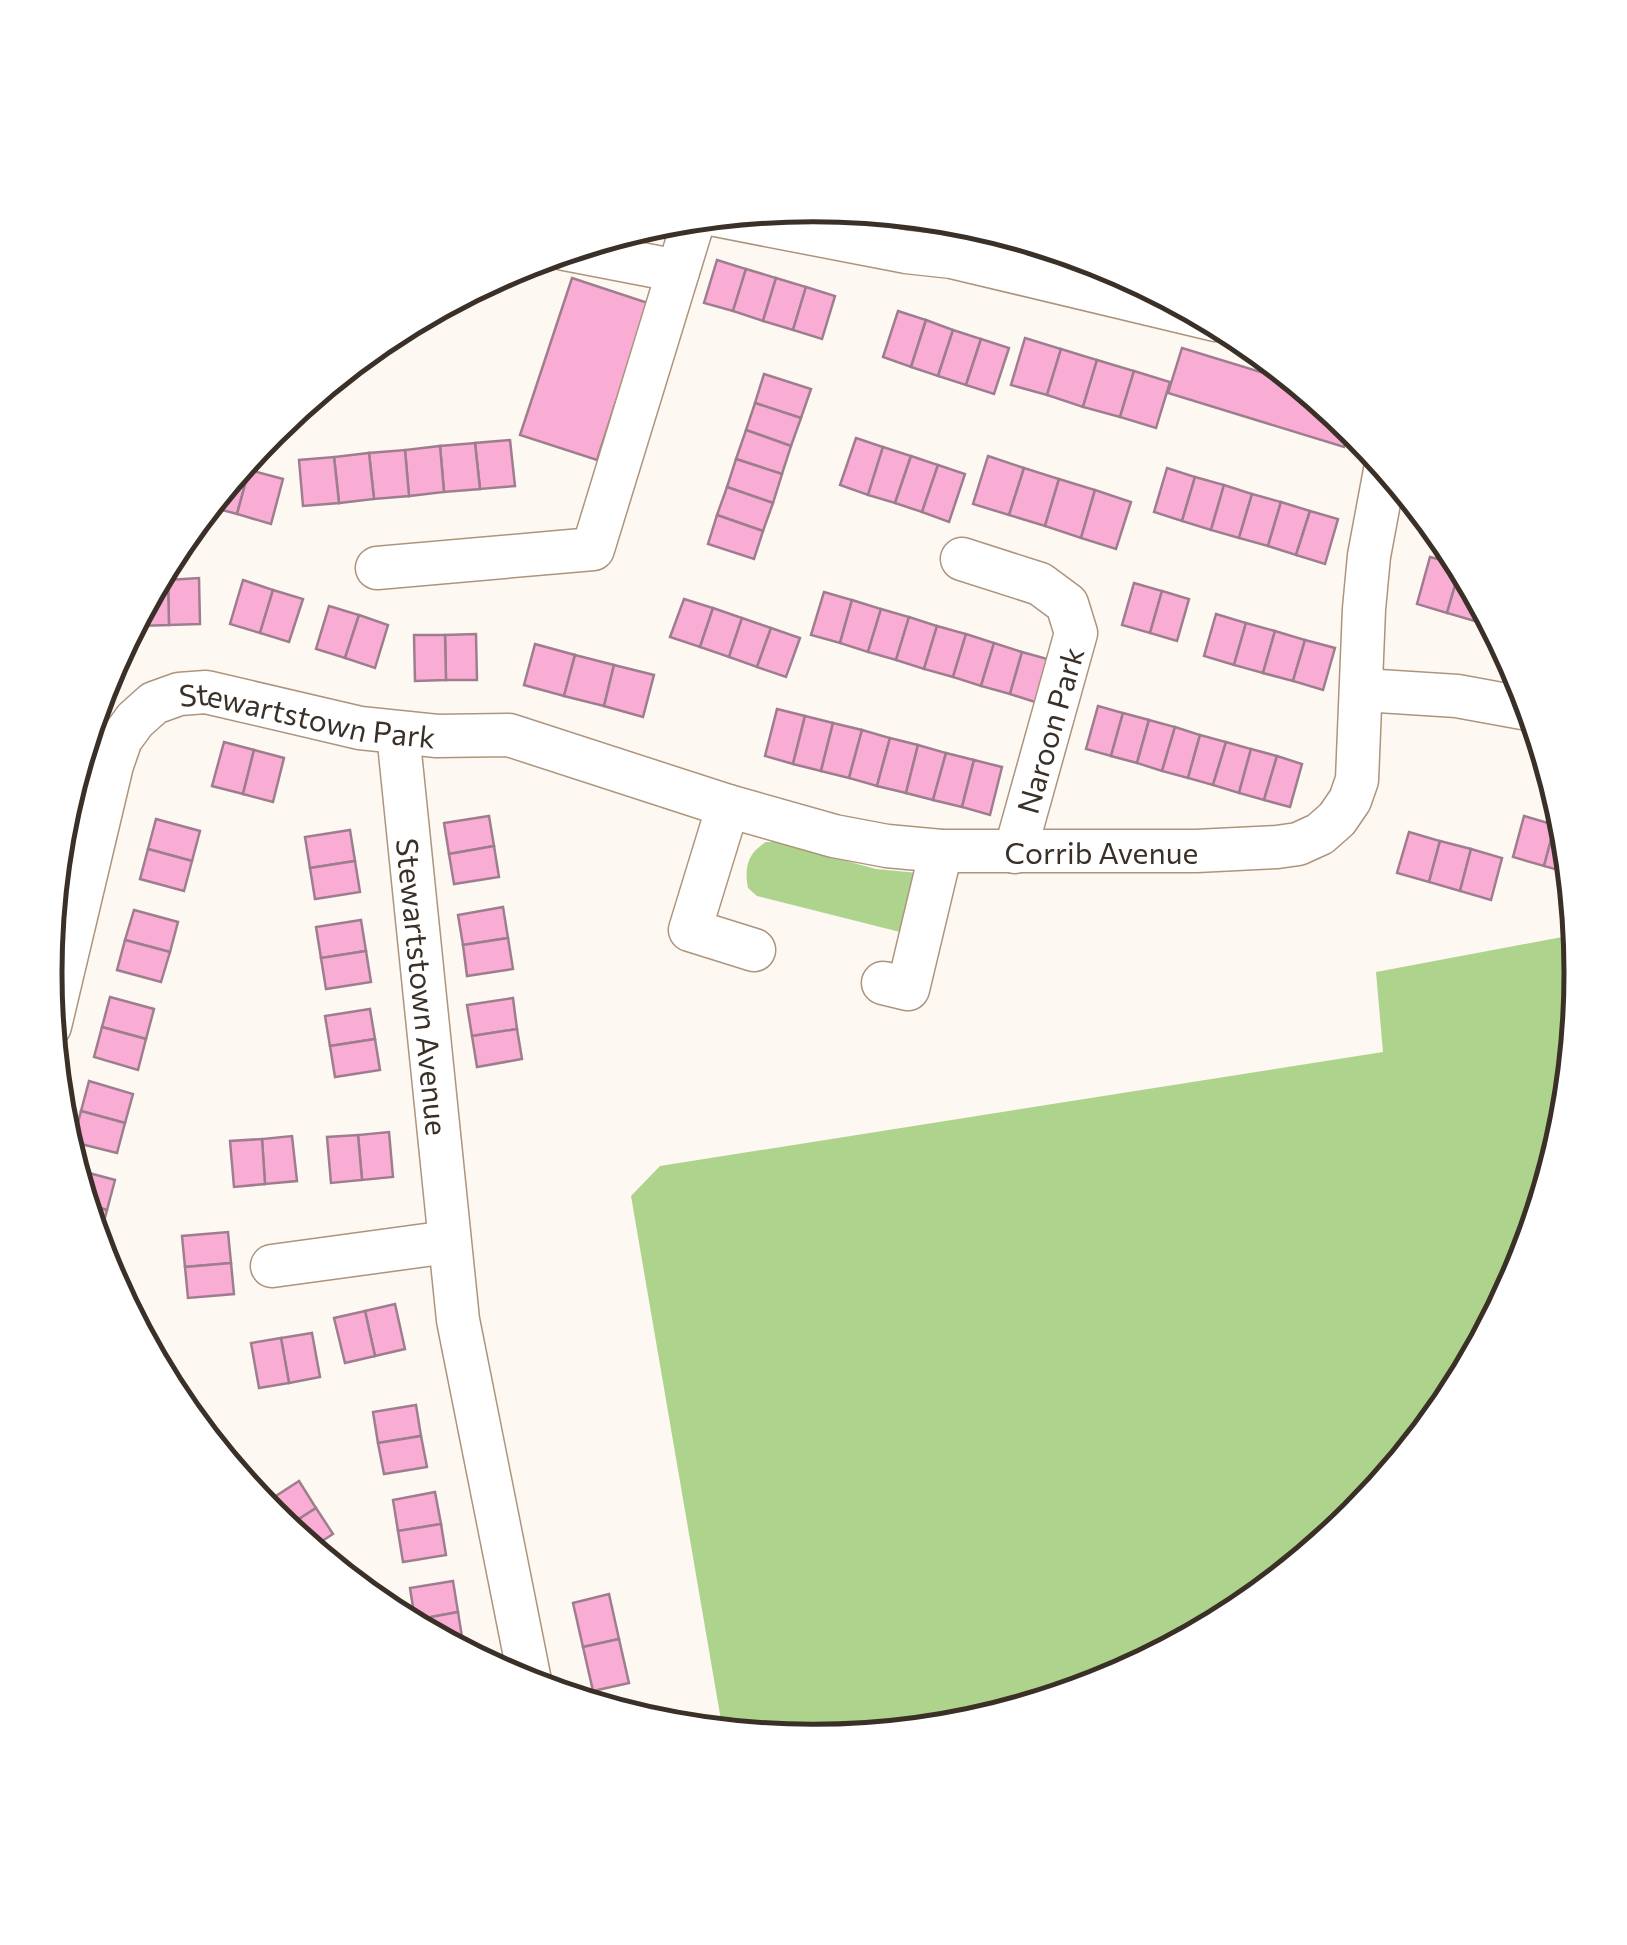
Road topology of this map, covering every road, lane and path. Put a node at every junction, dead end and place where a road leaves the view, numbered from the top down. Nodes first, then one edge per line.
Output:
1 (759, 224) edge
2 (690, 232) edge
3 (954, 237) edge
4 (593, 255) edge
5 (678, 271) junction
6 (1137, 295) edge
7 (1383, 483) edge
8 (962, 559) dead end
9 (378, 568) dead end
10 (1363, 690) junction
11 (1516, 707) edge
12 (398, 733) junction
13 (509, 735) joint
14 (728, 806) junction
15 (941, 851) junction
16 (1015, 852) junction
17 (754, 950) dead end
18 (62, 975) edge
19 (883, 983) dead end
20 (448, 1242) junction
21 (272, 1266) dead end
22 (527, 1666) edge

1 - 3 street
2 - 5 street
3 - 6 street
4 - 5 street
5 - 9 street
7 - 10 street, Corrib Avenue
8 - 16 street, Naroon Park
10 - 11 street
10 - 16 street, Corrib Avenue
12 - 13 street, Stewartstown Park
12 - 18 street, Stewartstown Park
12 - 20 street, Stewartstown Avenue
13 - 14 street, Corrib Avenue
14 - 15 street, Corrib Avenue
14 - 17 street
15 - 16 street, Corrib Avenue
15 - 19 street
20 - 21 street
20 - 22 street, Stewartstown Avenue

